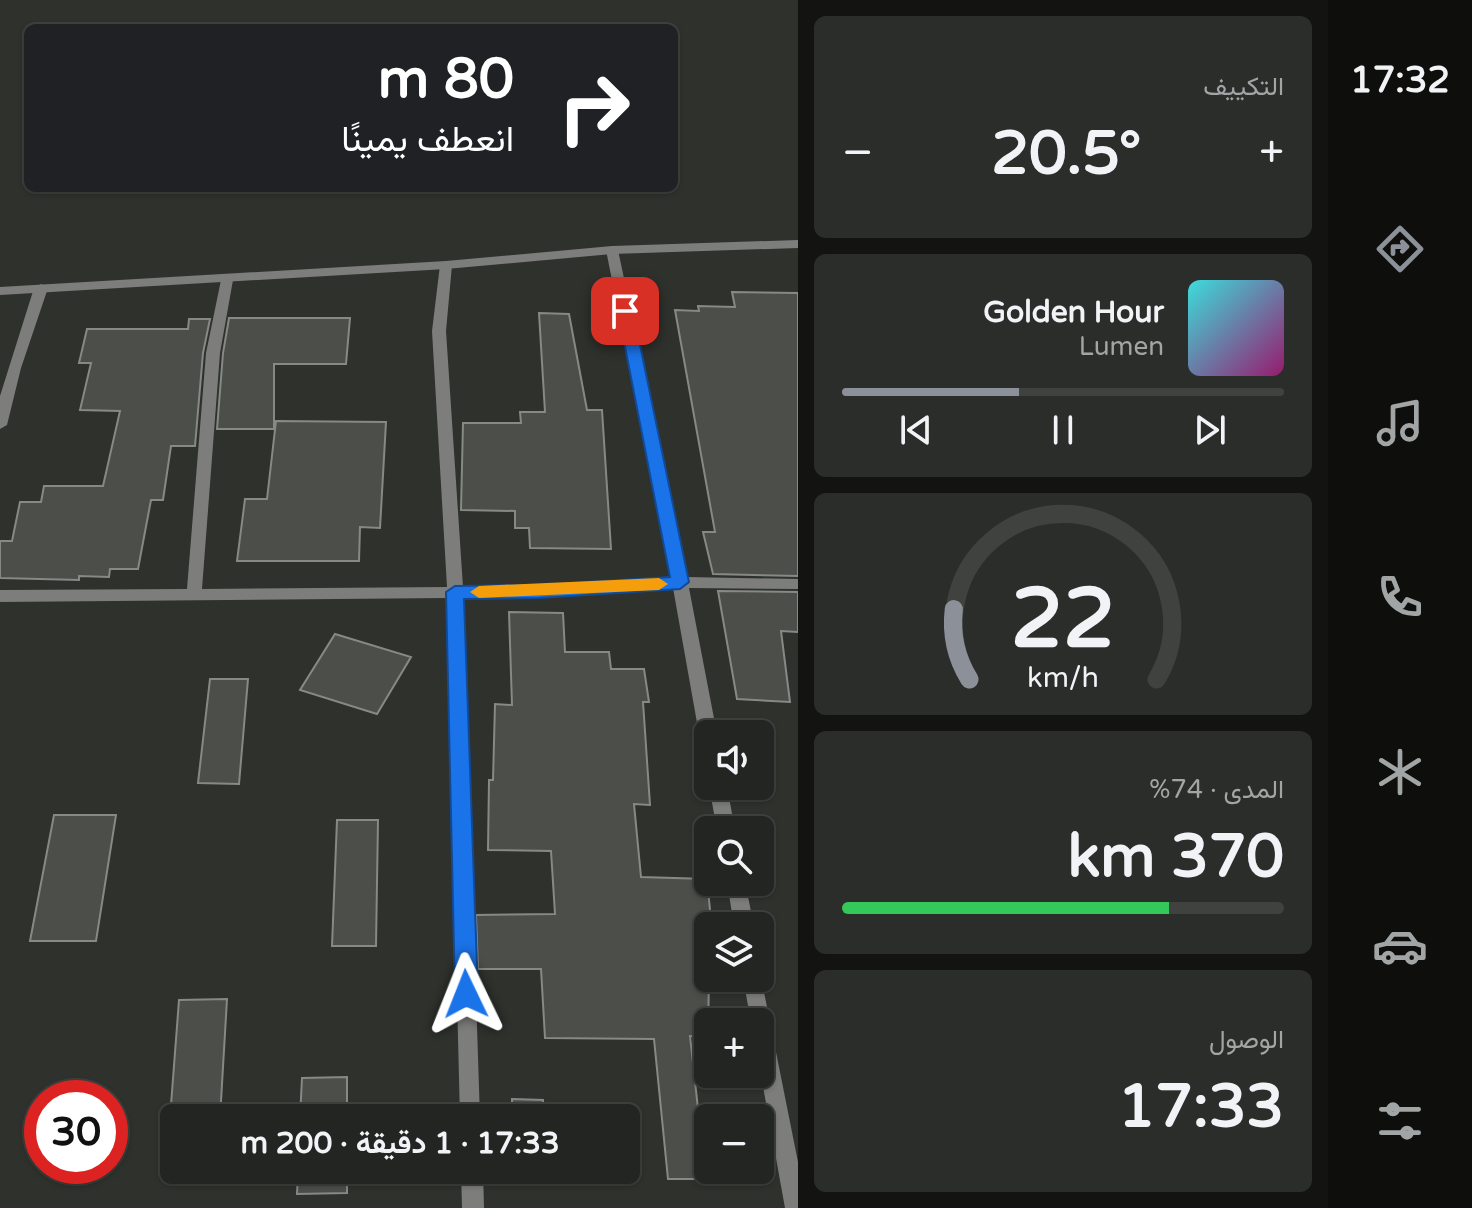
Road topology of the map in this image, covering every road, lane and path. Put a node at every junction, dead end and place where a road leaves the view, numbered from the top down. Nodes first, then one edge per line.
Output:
1 (798, 244) edge
2 (612, 250) junction
3 (446, 265) junction
4 (227, 280) junction
5 (41, 288) junction
6 (0, 291) edge
7 (0, 425) edge
8 (680, 582) junction
9 (798, 584) edge
10 (455, 592) junction
11 (0, 596) edge
12 (194, 596) junction
13 (705, 720) edge
14 (756, 992) edge
15 (470, 1104) edge
16 (472, 1184) edge
17 (473, 1208) edge
18 (796, 1208) edge

1 - 2 street
2 - 3 street
2 - 8 street
3 - 4 street
3 - 10 street
4 - 5 street
4 - 12 street
5 - 6 street
5 - 7 street
8 - 9 street
8 - 10 street
8 - 13 street
10 - 12 street
10 - 15 street
11 - 12 street
14 - 18 street
16 - 17 street

